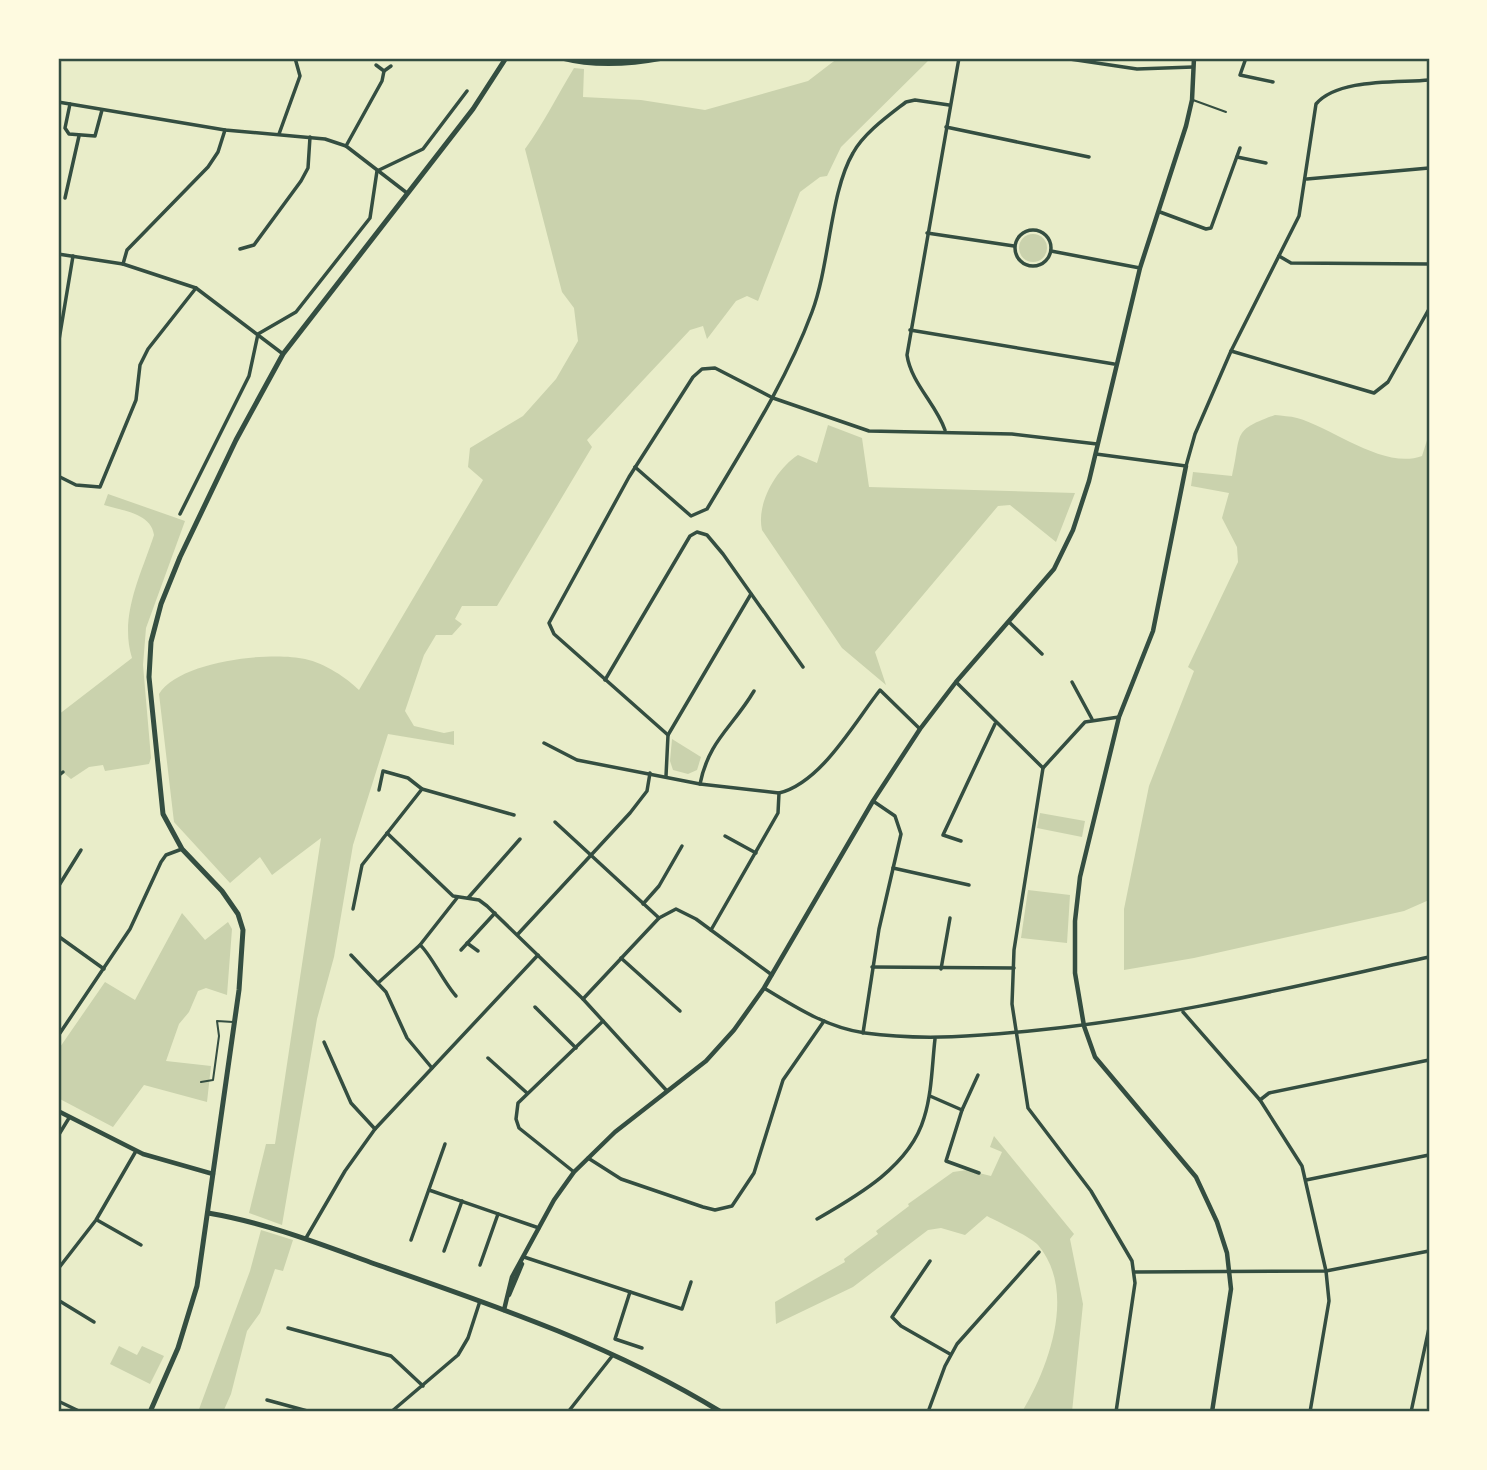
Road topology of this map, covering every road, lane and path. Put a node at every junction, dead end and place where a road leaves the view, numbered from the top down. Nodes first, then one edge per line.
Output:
1 (295, 58) edge
2 (506, 58) edge
3 (562, 58) edge
4 (663, 58) edge
5 (959, 58) edge
6 (1063, 58) edge
7 (1195, 58) edge
8 (1246, 58) edge
9 (376, 65) dead end
10 (391, 66) dead end
11 (1193, 67) junction
12 (384, 71) junction
13 (1429, 80) edge
14 (1273, 82) dead end
15 (467, 91) dead end
16 (1192, 100) junction
17 (58, 102) edge
18 (70, 104) junction
19 (949, 105) junction
20 (102, 110) junction
21 (1226, 112) dead end
22 (946, 127) junction
23 (225, 130) junction
24 (279, 134) junction
25 (79, 135) junction
26 (310, 137) junction
27 (346, 146) junction
28 (1240, 148) dead end
29 (1089, 157) dead end
30 (1237, 157) junction
31 (1266, 163) dead end
32 (1429, 168) edge
33 (377, 171) junction
34 (1307, 179) junction
35 (408, 193) junction
36 (65, 198) dead end
37 (1160, 212) junction
38 (927, 233) junction
39 (1014, 246) junction
40 (240, 249) dead end
41 (1051, 251) junction
42 (58, 254) edge
43 (73, 257) junction
44 (1279, 257) junction
45 (123, 264) junction
46 (1429, 264) edge
47 (1140, 268) junction
48 (197, 288) junction
49 (1429, 309) edge
50 (910, 330) junction
51 (258, 334) junction
52 (58, 346) edge
53 (1231, 351) junction
54 (283, 354) junction
55 (1114, 364) junction
56 (773, 398) junction
57 (945, 430) junction
58 (1097, 444) junction
59 (1096, 454) junction
60 (1186, 466) junction
61 (635, 467) junction
62 (58, 477) edge
63 (180, 514) dead end
64 (751, 594) junction
65 (1009, 622) junction
66 (1042, 654) dead end
67 (803, 667) dead end
68 (605, 680) junction
69 (956, 682) junction
70 (1072, 682) dead end
71 (754, 691) dead end
72 (1119, 717) junction
73 (1092, 719) junction
74 (995, 724) junction
75 (920, 729) junction
76 (668, 735) junction
77 (544, 743) dead end
78 (1043, 768) junction
79 (63, 772) dead end
80 (650, 773) junction
81 (58, 776) edge
82 (666, 776) junction
83 (700, 784) junction
84 (422, 789) junction
85 (379, 790) dead end
86 (779, 793) junction
87 (873, 801) junction
88 (514, 815) dead end
89 (555, 822) dead end
90 (387, 833) junction
91 (725, 836) dead end
92 (520, 839) dead end
93 (961, 841) dead end
94 (682, 846) dead end
95 (182, 849) junction
96 (81, 850) dead end
97 (757, 853) junction
98 (591, 858) junction
99 (893, 868) junction
100 (969, 885) dead end
101 (58, 887) edge
102 (457, 898) junction
103 (468, 898) junction
104 (643, 904) junction
105 (353, 909) dead end
106 (495, 914) junction
107 (659, 918) junction
108 (950, 918) dead end
109 (711, 930) junction
110 (518, 934) junction
111 (58, 936) edge
112 (467, 943) junction
113 (420, 946) junction
114 (461, 950) dead end
115 (478, 951) dead end
116 (351, 955) dead end
117 (538, 955) junction
118 (1429, 957) edge
119 (621, 958) junction
120 (872, 967) junction
121 (1014, 968) junction
122 (941, 969) junction
123 (104, 970) junction
124 (772, 975) junction
125 (378, 983) junction
126 (764, 988) junction
127 (456, 996) dead end
128 (583, 999) junction
129 (535, 1007) dead end
130 (680, 1011) dead end
131 (1183, 1012) junction
132 (603, 1021) junction
133 (824, 1021) junction
134 (234, 1023) junction
135 (1084, 1026) junction
136 (863, 1033) junction
137 (1015, 1033) junction
138 (58, 1036) edge
139 (935, 1038) junction
140 (324, 1042) dead end
141 (576, 1048) junction
142 (488, 1058) dead end
143 (1429, 1060) edge
144 (432, 1068) junction
145 (978, 1074) dead end
146 (201, 1082) dead end
147 (527, 1093) junction
148 (668, 1093) junction
149 (930, 1096) junction
150 (1260, 1100) junction
151 (962, 1110) junction
152 (58, 1111) edge
153 (69, 1118) junction
154 (375, 1129) junction
155 (58, 1136) edge
156 (445, 1144) dead end
157 (136, 1149) junction
158 (1429, 1155) edge
159 (588, 1158) junction
160 (574, 1172) junction
161 (979, 1173) dead end
162 (213, 1174) junction
163 (1306, 1180) junction
164 (429, 1190) junction
165 (462, 1201) junction
166 (208, 1213) junction
167 (498, 1214) junction
168 (817, 1219) dead end
169 (96, 1220) junction
170 (538, 1228) junction
171 (306, 1238) junction
172 (411, 1240) dead end
173 (141, 1245) dead end
174 (444, 1251) dead end
175 (1429, 1251) edge
176 (1039, 1252) dead end
177 (524, 1257) junction
178 (930, 1261) dead end
179 (480, 1265) dead end
180 (58, 1269) edge
181 (1326, 1271) junction
182 (1134, 1272) junction
183 (1230, 1272) junction
184 (691, 1282) dead end
185 (630, 1292) junction
186 (58, 1300) edge
187 (480, 1301) junction
188 (504, 1310) junction
189 (94, 1322) dead end
190 (288, 1328) dead end
191 (1429, 1328) edge
192 (642, 1348) dead end
193 (950, 1354) junction
194 (613, 1355) junction
195 (423, 1385) junction
196 (267, 1400) dead end
197 (58, 1401) edge
198 (82, 1412) edge
199 (149, 1412) edge
200 (311, 1412) edge
201 (391, 1412) edge
202 (568, 1412) edge
203 (721, 1412) edge
204 (928, 1412) edge
205 (1116, 1412) edge
206 (1212, 1412) edge
207 (1310, 1412) edge
208 (1411, 1412) edge

1 - 24 street
2 - 35 main road
3 - 4 main road
5 - 19 street
6 - 11 street
7 - 11 street
8 - 14 street
9 - 12 street
10 - 12 street
11 - 16 street
12 - 27 street
13 - 34 street
15 - 33 street
16 - 21 lane
16 - 37 street
17 - 18 street
18 - 20 street
18 - 25 street
19 - 22 street
19 - 56 street
20 - 23 street
20 - 25 street
22 - 29 street
22 - 38 street
23 - 24 street
23 - 45 street
24 - 26 street
25 - 36 street
26 - 27 street
26 - 40 street
27 - 33 street
28 - 30 street
30 - 31 street
30 - 37 street
32 - 34 street
33 - 35 street
33 - 51 street
34 - 44 street
35 - 54 main road
37 - 47 street
38 - 39 street
38 - 50 street
39 - 41 street
39 - 41 street
41 - 47 street
42 - 43 street
43 - 45 street
43 - 52 street
44 - 46 street
44 - 53 street
45 - 48 street
47 - 55 street
48 - 51 street
48 - 62 street
49 - 53 street
50 - 55 street
50 - 57 street
51 - 54 street
51 - 63 street
53 - 60 street
54 - 95 main road
55 - 58 street
56 - 57 street
56 - 61 street
56 - 61 street
57 - 58 street
58 - 59 street
59 - 60 street
59 - 65 street
60 - 72 street
61 - 68 street
64 - 67 street
64 - 68 street
64 - 76 street
65 - 66 street
65 - 69 street
68 - 76 street
69 - 74 street
69 - 75 street
70 - 73 street
71 - 83 street
72 - 73 street
72 - 135 street
73 - 78 street
74 - 78 street
74 - 93 street
75 - 86 street
75 - 87 street
76 - 82 street
77 - 80 street
78 - 121 street
79 - 81 street
80 - 82 street
80 - 98 street
82 - 83 street
83 - 86 street
84 - 85 street
84 - 88 street
84 - 90 street
86 - 97 street
87 - 99 street
87 - 124 street
89 - 98 street
90 - 102 street
90 - 105 street
91 - 97 street
92 - 103 street
94 - 104 street
95 - 123 street
95 - 134 main road
96 - 101 street
97 - 109 street
98 - 104 street
98 - 110 street
99 - 100 street
99 - 120 street
102 - 103 street
102 - 113 street
103 - 106 street
104 - 107 street
106 - 110 street
106 - 112 street
107 - 109 street
107 - 119 street
108 - 122 street
109 - 124 street
110 - 117 street
111 - 123 street
112 - 114 street
112 - 115 street
113 - 125 street
113 - 127 street
116 - 125 street
117 - 128 street
117 - 144 street
118 - 131 street
119 - 128 street
119 - 130 street
120 - 122 street
120 - 136 street
121 - 122 street
121 - 137 street
123 - 138 street
124 - 126 street
125 - 144 street
126 - 133 street
126 - 148 street
128 - 132 street
129 - 141 street
131 - 135 street
131 - 150 street
132 - 141 street
132 - 148 street
133 - 136 street
133 - 159 street
134 - 146 lane
134 - 162 main road
135 - 137 street
135 - 183 street
136 - 139 street
137 - 139 street
137 - 182 street
139 - 149 street
140 - 154 street
141 - 147 street
142 - 147 street
143 - 150 street
144 - 154 street
145 - 151 street
147 - 160 street
148 - 159 street
149 - 151 street
149 - 168 street
150 - 163 street
151 - 161 street
152 - 153 street
153 - 155 street
153 - 157 street
154 - 171 street
156 - 164 street
157 - 162 street
157 - 169 street
158 - 163 street
159 - 160 street
160 - 170 street
162 - 166 main road
163 - 181 street
164 - 165 street
164 - 172 street
165 - 167 street
165 - 174 street
166 - 171 main road
166 - 199 main road
167 - 170 street
167 - 179 street
169 - 173 street
169 - 180 street
170 - 177 street
171 - 187 main road
175 - 181 street
176 - 193 street
177 - 185 street
177 - 188 street
178 - 193 street
181 - 183 street
181 - 207 street
182 - 183 street
182 - 205 street
183 - 206 street
184 - 185 street
185 - 192 street
186 - 189 street
187 - 188 main road
187 - 195 street
188 - 194 main road
190 - 195 street
191 - 208 street
193 - 204 street
194 - 202 street
194 - 203 main road
195 - 201 street
196 - 200 street
197 - 198 street

